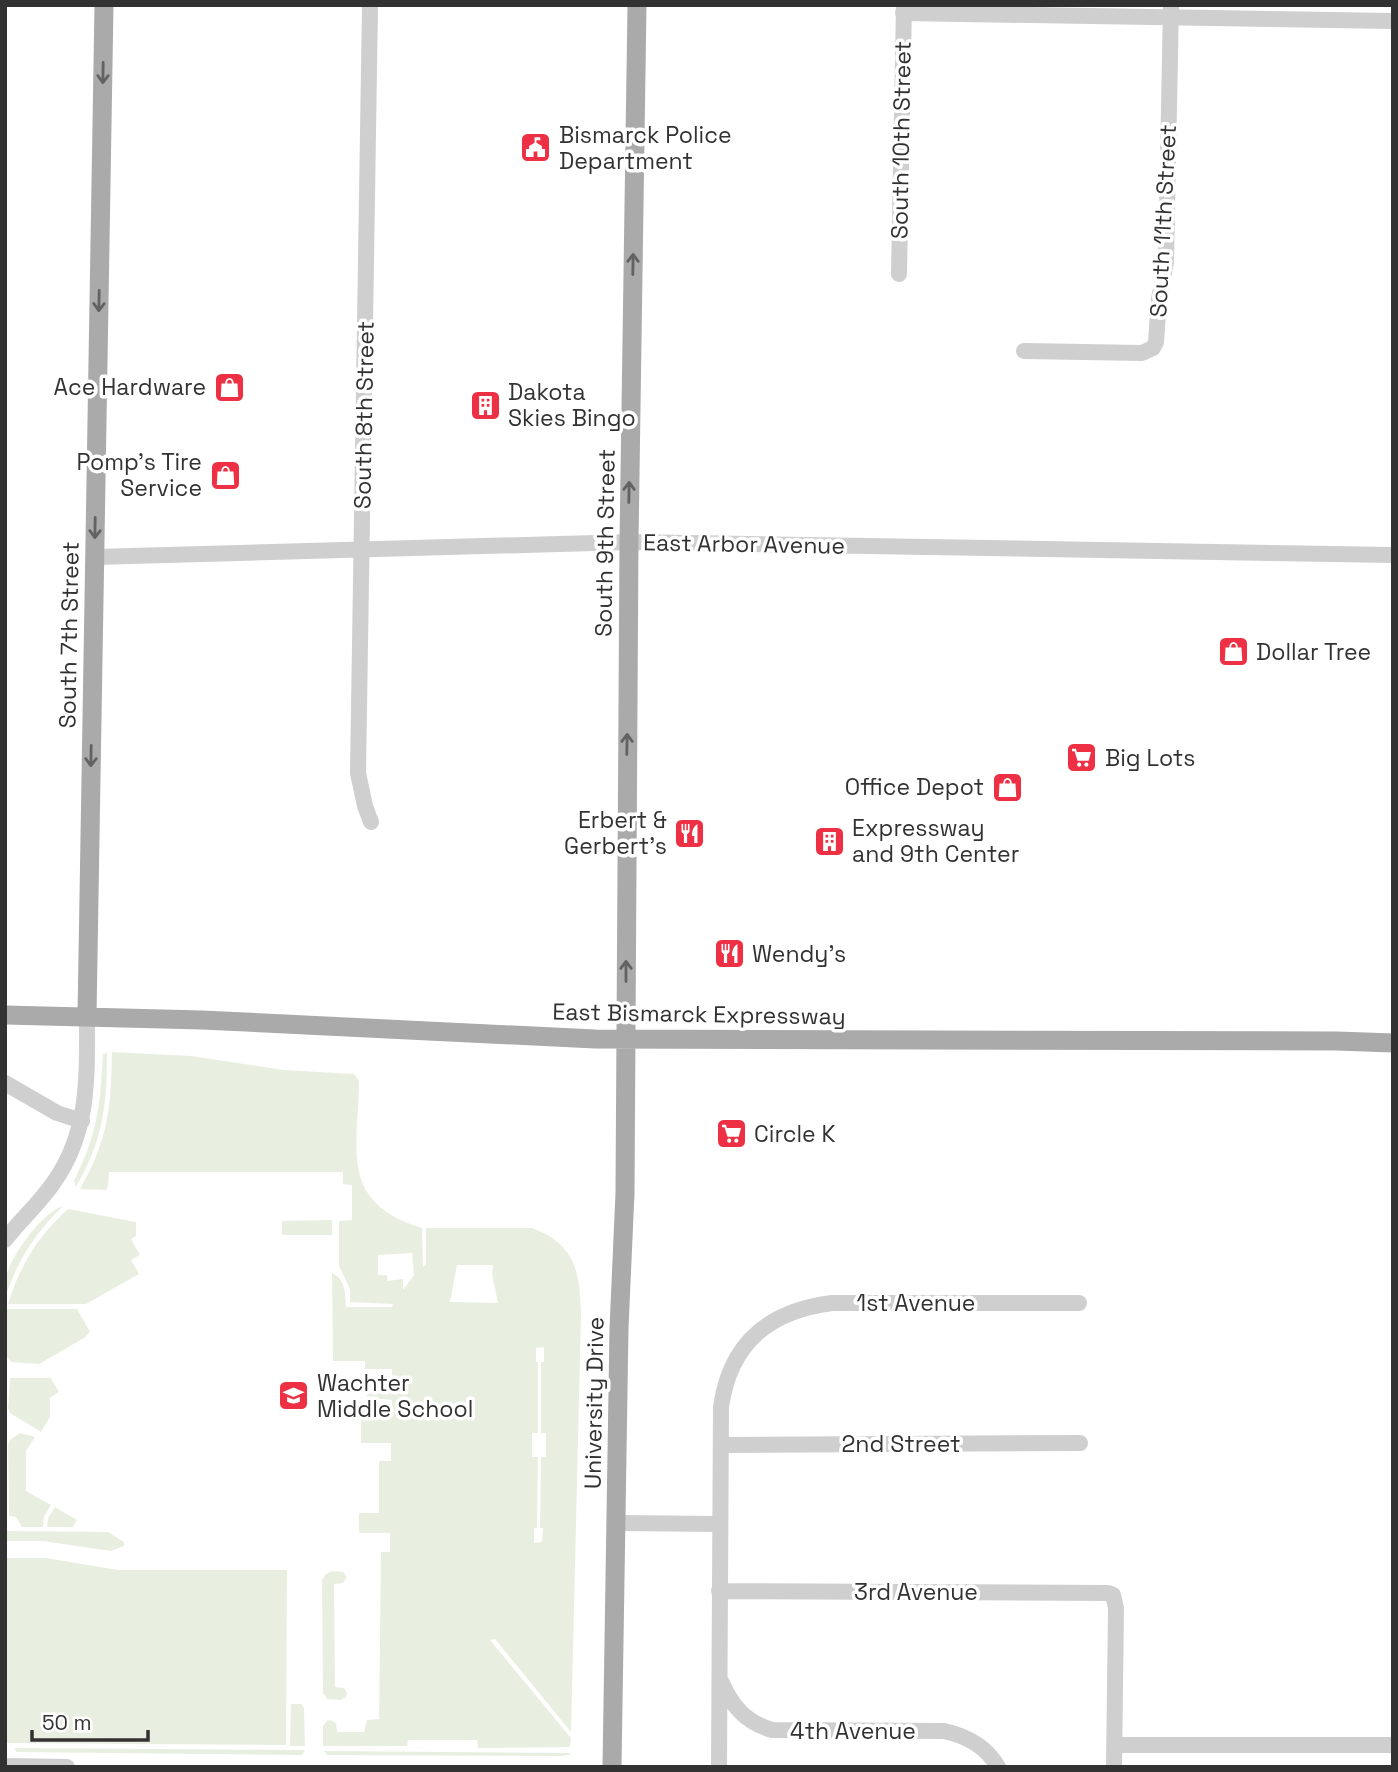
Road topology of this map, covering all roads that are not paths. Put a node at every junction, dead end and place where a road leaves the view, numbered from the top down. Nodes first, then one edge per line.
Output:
1 (104, 5) edge
2 (370, 5) edge
3 (637, 5) edge
4 (903, 9) edge
5 (1171, 11) edge
6 (1393, 21) edge
7 (898, 274) dead end
8 (1024, 351) dead end
9 (629, 542) junction
10 (361, 550) junction
11 (1393, 555) edge
12 (95, 557) junction
13 (371, 822) dead end
14 (5, 1015) edge
15 (87, 1016) junction
16 (626, 1040) junction
17 (1393, 1043) edge
18 (5, 1083) edge
19 (82, 1121) junction
20 (5, 1240) edge
21 (1079, 1303) dead end
22 (1080, 1443) dead end
23 (721, 1445) junction
24 (617, 1523) junction
25 (720, 1524) junction
26 (719, 1591) junction
27 (720, 1679) junction
28 (1114, 1745) junction
29 (1393, 1745) edge
30 (5, 1766) edge
31 (67, 1767) edge
32 (612, 1767) edge
33 (719, 1767) edge
34 (998, 1767) edge
35 (1114, 1767) edge

1 -> 12 main road, South 7th Street
2 - 10 street, South 8th Street
9 -> 3 main road, South 9th Street
4 - 5 street
4 - 7 street, South 10th Street
5 - 6 street
5 - 8 street, South 11th Street
9 - 10 street, East Arbor Avenue
9 - 11 street, East Arbor Avenue
16 -> 9 main road, South 9th Street
10 - 12 street, East Arbor Avenue
10 - 13 street, South 8th Street
12 -> 15 main road, South 7th Street
14 - 15 main road, East Bismarck Expressway
15 - 16 main road, East Bismarck Expressway
15 - 19 street, South 7th Street
16 - 17 main road, East Bismarck Expressway
16 - 24 main road, University Drive
18 - 19 street
19 - 20 street, South 7th Street
21 - 23 street, 1st Avenue
22 - 23 street, 2nd Street
23 - 25 street
24 - 25 street
24 - 32 main road, University Drive
25 - 26 street
26 - 27 street
26 - 28 street, 3rd Avenue
27 - 33 street
27 - 34 street, 4th Avenue
28 - 29 street
28 - 35 street
30 - 31 street

